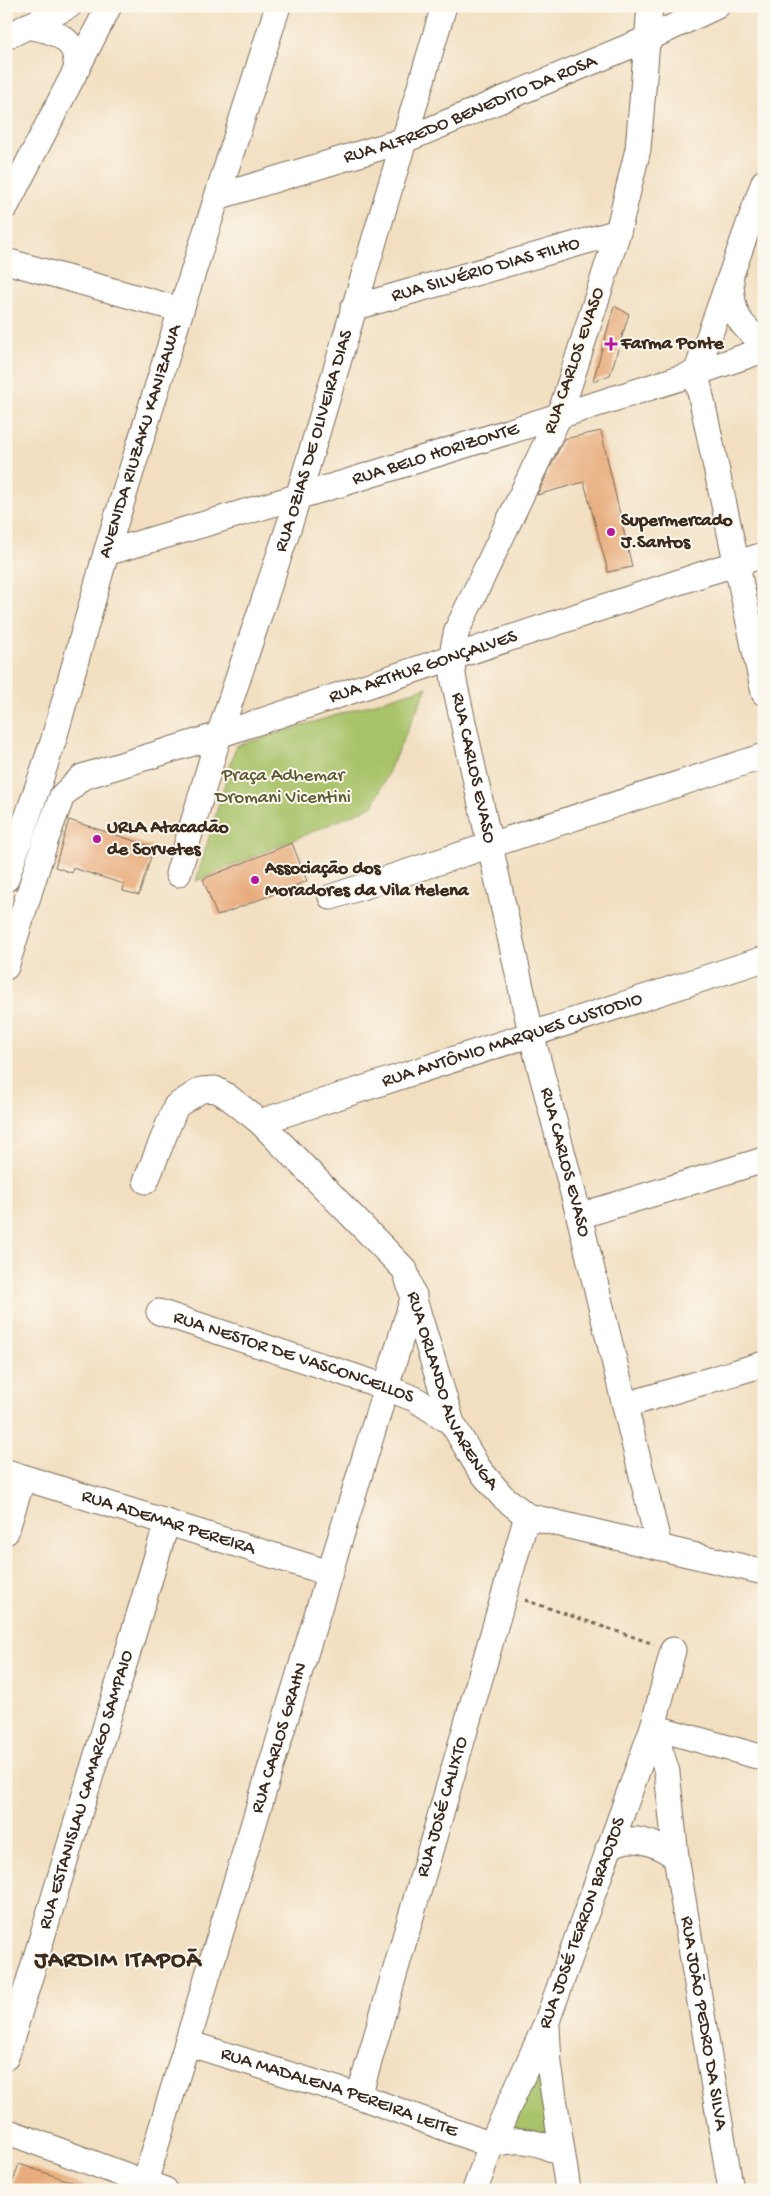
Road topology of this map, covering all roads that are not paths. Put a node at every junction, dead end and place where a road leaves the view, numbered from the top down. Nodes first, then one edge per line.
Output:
1 (69, 6) edge
2 (109, 6) edge
3 (278, 6) edge
4 (444, 6) edge
5 (650, 6) edge
6 (717, 6) edge
7 (17, 32) edge
8 (647, 39) junction
9 (77, 69) junction
10 (405, 140) junction
11 (764, 182) edge
12 (217, 197) junction
13 (6, 206) edge
14 (618, 232) junction
15 (6, 261) edge
16 (731, 278) junction
17 (353, 308) junction
18 (181, 310) junction
19 (764, 342) edge
20 (764, 350) edge
21 (696, 373) junction
22 (560, 414) junction
23 (314, 439) junction
24 (344, 483) junction
25 (298, 496) junction
26 (106, 553) junction
27 (764, 555) edge
28 (737, 564) junction
29 (451, 658) junction
30 (764, 693) edge
31 (218, 735) junction
32 (53, 742) junction
33 (764, 756) edge
34 (82, 777) junction
35 (14, 829) edge
36 (46, 839) junction
37 (491, 845) junction
38 (178, 874) dead end
39 (6, 879) edge
40 (331, 897) dead end
41 (764, 959) edge
42 (6, 967) edge
43 (531, 1033) junction
44 (260, 1122) junction
45 (764, 1160) edge
46 (146, 1181) dead end
47 (579, 1216) junction
48 (414, 1295) junction
49 (159, 1312) dead end
50 (764, 1364) edge
51 (386, 1388) junction
52 (626, 1405) junction
53 (452, 1423) junction
54 (14, 1474) edge
55 (527, 1516) junction
56 (167, 1522) junction
57 (6, 1532) edge
58 (659, 1546) junction
59 (764, 1572) edge
60 (329, 1573) junction
61 (674, 1650) road end
62 (653, 1727) junction
63 (692, 1739) junction
64 (764, 1758) edge
65 (666, 1772) junction
66 (608, 1849) junction
67 (676, 1857) junction
68 (546, 2024) junction
69 (187, 2043) junction
70 (6, 2057) edge
71 (359, 2096) junction
72 (6, 2131) edge
73 (491, 2145) junction
74 (561, 2154) junction
75 (158, 2187) edge
76 (476, 2190) edge
77 (568, 2190) edge
78 (730, 2190) edge

1 - 7 street
2 - 9 street
3 - 12 street, AVENIDA RIUZAKU KANIZAWA
4 - 10 street, RUA OZIAS DE OLIVEIRA DIAS
5 - 8 street, RUA CARLOS EVASO
6 - 8 street, RUA ALFREDO BENEDITO DA ROSA
7 - 9 street
8 - 10 street, RUA ALFREDO BENEDITO DA ROSA
8 - 14 street, RUA CARLOS EVASO
9 - 13 street
10 - 12 street, RUA ALFREDO BENEDITO DA ROSA
10 - 17 street, RUA OZIAS DE OLIVEIRA DIAS
11 - 16 street
12 - 18 street, AVENIDA RIUZAKU KANIZAWA
14 - 17 street, RUA SILVÉRIO DIAS FILHO
14 - 22 street, RUA CARLOS EVASO
15 - 18 street
16 - 19 street
16 - 21 street
17 - 23 street, RUA OZIAS DE OLIVEIRA DIAS
18 - 26 street, AVENIDA RIUZAKU KANIZAWA
20 - 21 street, RUA BELO HORIZONTE
21 - 22 street, RUA BELO HORIZONTE
21 - 28 street
22 - 24 street, RUA BELO HORIZONTE
22 - 29 street, RUA CARLOS EVASO
23 - 24 street
23 - 25 street, RUA OZIAS DE OLIVEIRA DIAS
24 - 25 street, RUA BELO HORIZONTE
25 - 26 street, RUA BELO HORIZONTE
25 - 31 street, RUA OZIAS DE OLIVEIRA DIAS
26 - 32 street, AVENIDA RIUZAKU KANIZAWA
27 - 28 street, RUA ARTHUR GONÇALVES
28 - 29 street, RUA ARTHUR GONÇALVES
28 - 30 street
29 - 31 street, RUA ARTHUR GONÇALVES
29 - 37 street, RUA CARLOS EVASO
31 - 34 street, RUA ARTHUR GONÇALVES
31 - 38 street, RUA OZIAS DE OLIVEIRA DIAS
32 - 34 street
32 - 35 street, AVENIDA RIUZAKU KANIZAWA
33 - 37 street
34 - 36 street, RUA ARTHUR GONÇALVES
35 - 36 street
35 - 39 street, AVENIDA RIUZAKU KANIZAWA
36 - 42 street, RUA ARTHUR GONÇALVES
37 - 40 street
37 - 43 street, RUA CARLOS EVASO
41 - 43 street, RUA ANTÔNIO MARQUES CUSTODIO
43 - 44 street, RUA ANTÔNIO MARQUES CUSTODIO
43 - 47 street, RUA CARLOS EVASO
44 - 46 street, RUA ORLANDO ALVARENGA
44 - 48 street, RUA ORLANDO ALVARENGA
45 - 47 street
47 - 52 street, RUA CARLOS EVASO
48 - 51 street, RUA CARLOS GRAHN
48 - 53 street, RUA ORLANDO ALVARENGA
49 - 51 street, RUA NESTOR DE VASCONCELLOS
50 - 52 street
51 - 53 street, RUA NESTOR DE VASCONCELLOS
51 - 60 street, RUA CARLOS GRAHN
52 - 58 street, RUA CARLOS EVASO
53 - 55 street, RUA ORLANDO ALVARENGA
54 - 56 street, RUA ADEMAR PEREIRA
54 - 57 street
55 - 58 street, RUA ORLANDO ALVARENGA
55 - 71 street, RUA JOSÉ CALIXTO
56 - 60 street, RUA ADEMAR PEREIRA
56 - 70 street, RUA ESTANISLAU CAMARGO SAMPAIO
58 - 59 street, RUA ORLANDO ALVARENGA
60 - 69 street, RUA CARLOS GRAHN
61 - 62 street, RUA JOSÉ TERRON BRAOJOS
62 - 63 street
62 - 65 street, RUA JOÃO PEDRO DA SILVA
62 - 66 street, RUA JOSÉ TERRON BRAOJOS
63 - 64 street
63 - 65 street
65 - 67 street, RUA JOÃO PEDRO DA SILVA
66 - 67 street
66 - 68 street, RUA JOSÉ TERRON BRAOJOS
67 - 78 street, RUA JOÃO PEDRO DA SILVA
68 - 73 street, RUA JOSÉ TERRON BRAOJOS
68 - 74 street
69 - 71 street, RUA MADALENA PEREIRA LEITE
69 - 75 street, RUA CARLOS GRAHN
71 - 73 street, RUA MADALENA PEREIRA LEITE
72 - 75 street
73 - 74 street
73 - 76 street, RUA JOSÉ TERRON BRAOJOS
74 - 77 street

